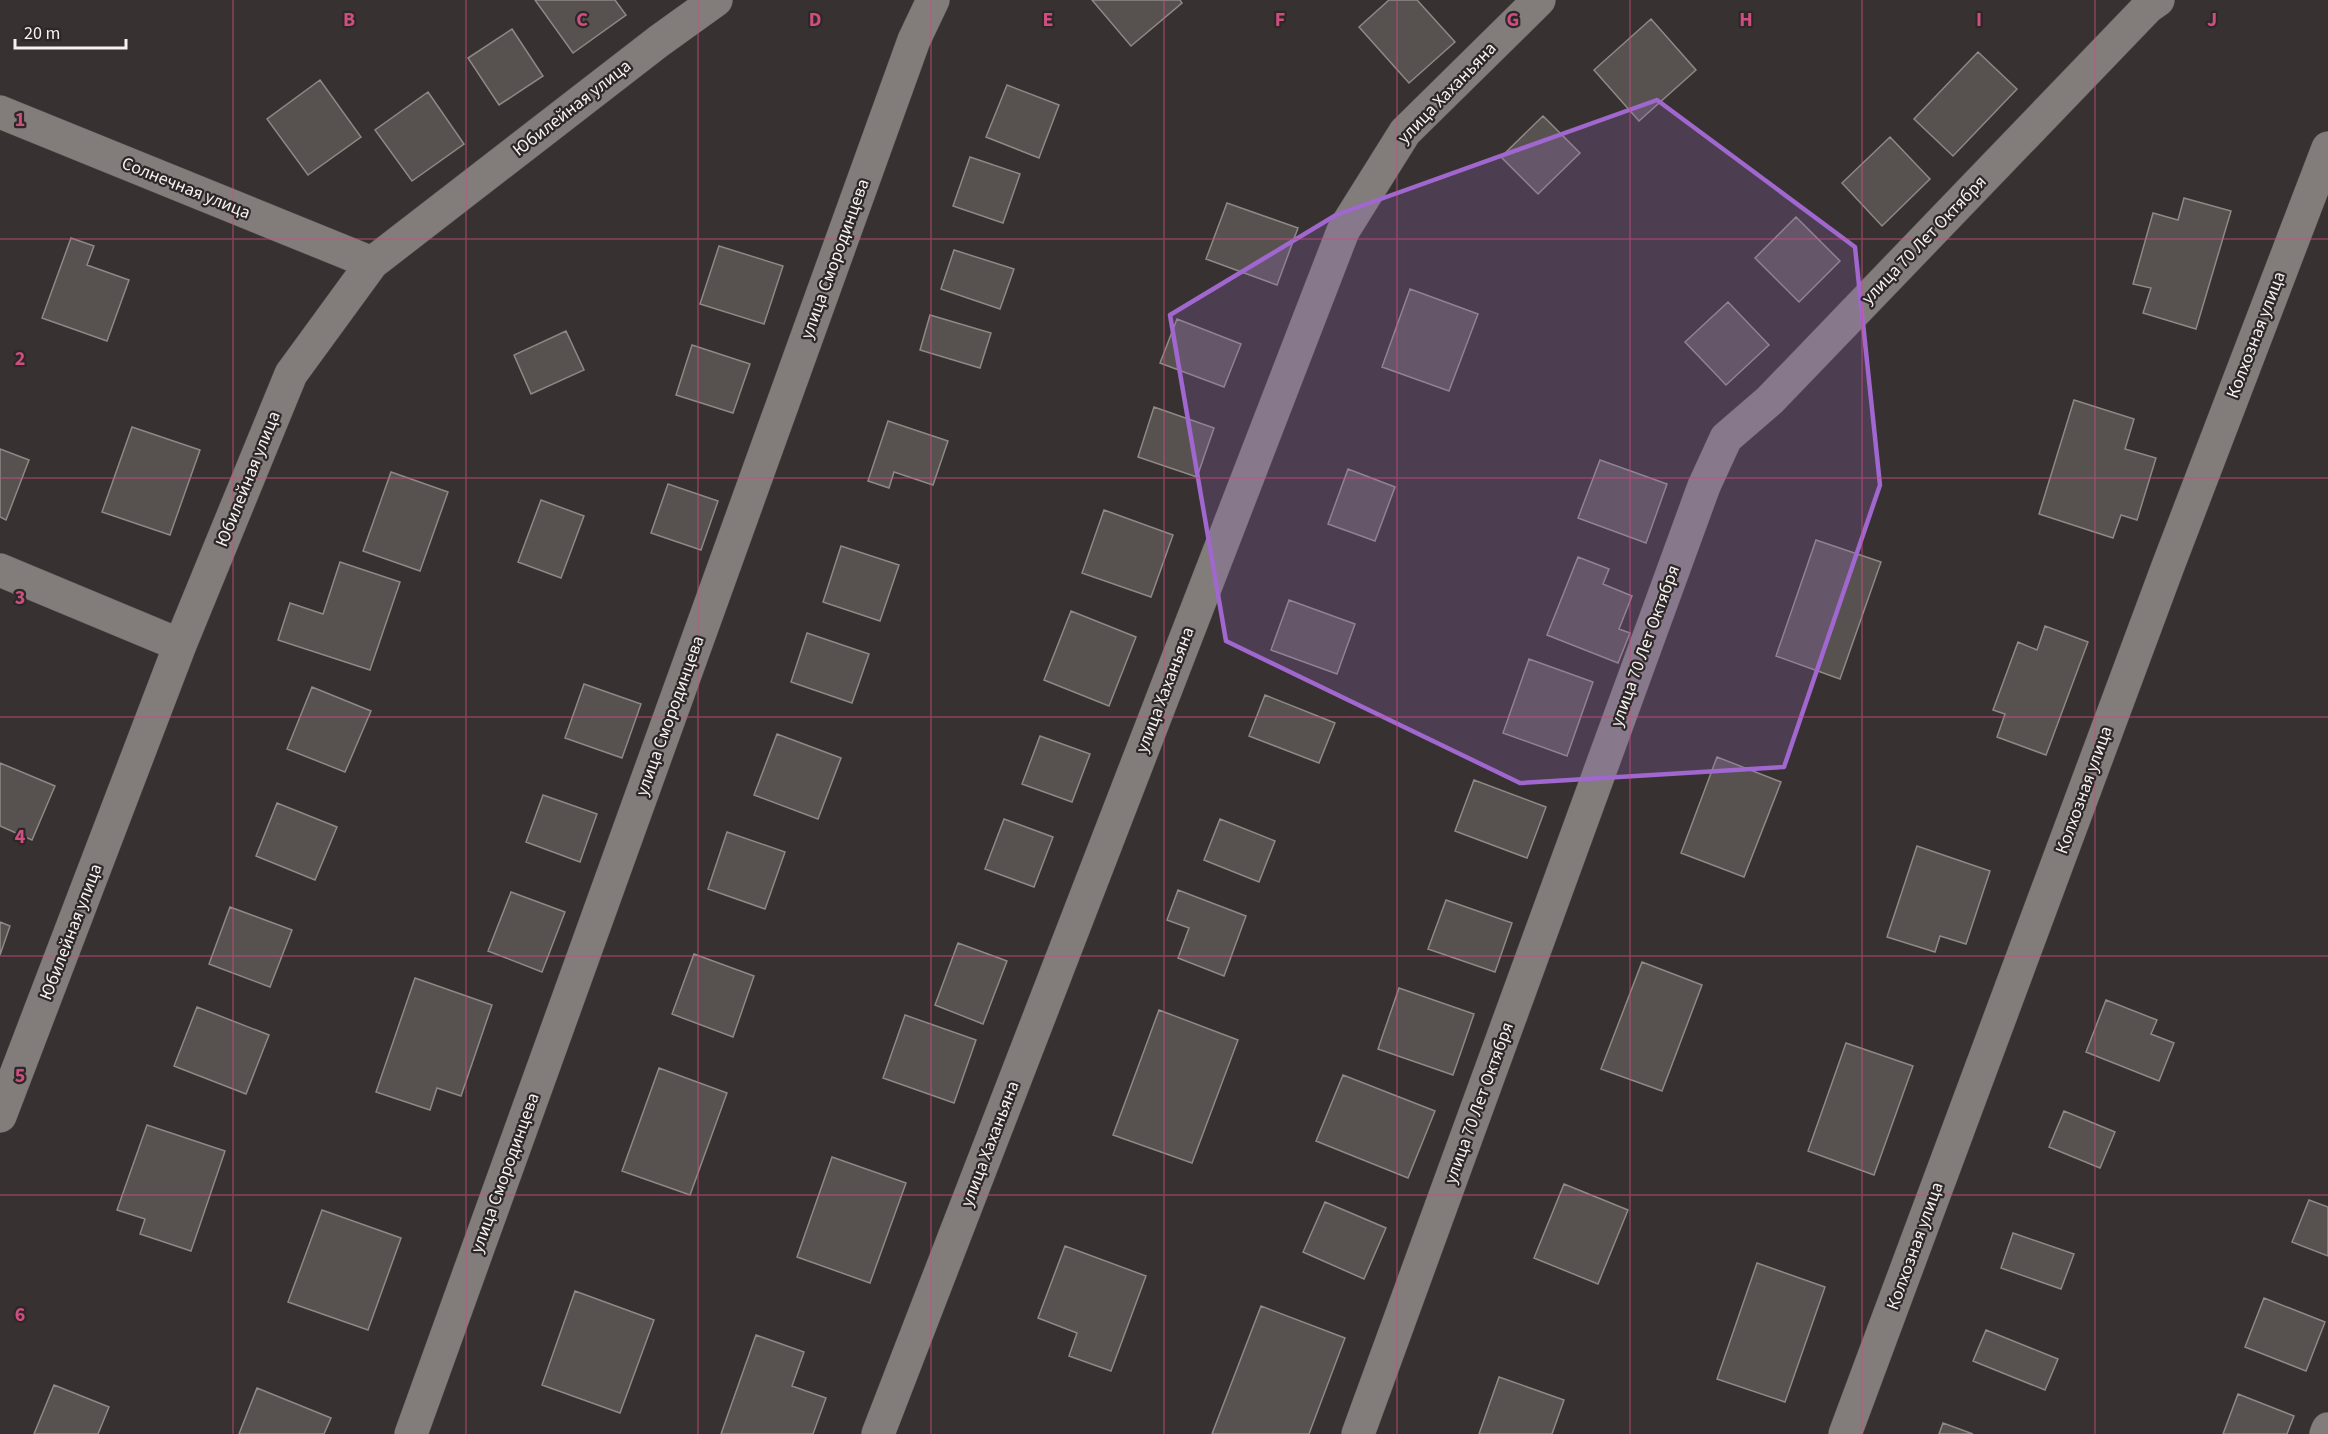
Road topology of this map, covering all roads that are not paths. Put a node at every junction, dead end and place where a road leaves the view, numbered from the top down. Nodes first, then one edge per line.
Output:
1 (716, 0) edge
2 (933, 0) edge
3 (1539, 0) edge
4 (2158, 0) edge
5 (0, 112) edge
6 (2328, 148) edge
7 (372, 263) junction
8 (0, 570) edge
9 (180, 645) junction
10 (0, 1116) edge
11 (2328, 1429) edge
12 (411, 1434) edge
13 (878, 1434) edge
14 (1358, 1434) edge
15 (1845, 1434) edge
16 (2326, 1434) edge

1 - 7 street, Юбилейная улица
2 - 12 street, улица Смородинцева
3 - 13 street, улица Хаханьяна
4 - 14 street, улица 70 Лет Октября
5 - 7 street, Солнечная улица
6 - 15 street, Колхозная улица
7 - 9 street, Юбилейная улица
8 - 9 street
9 - 10 street, Юбилейная улица
11 - 16 street

